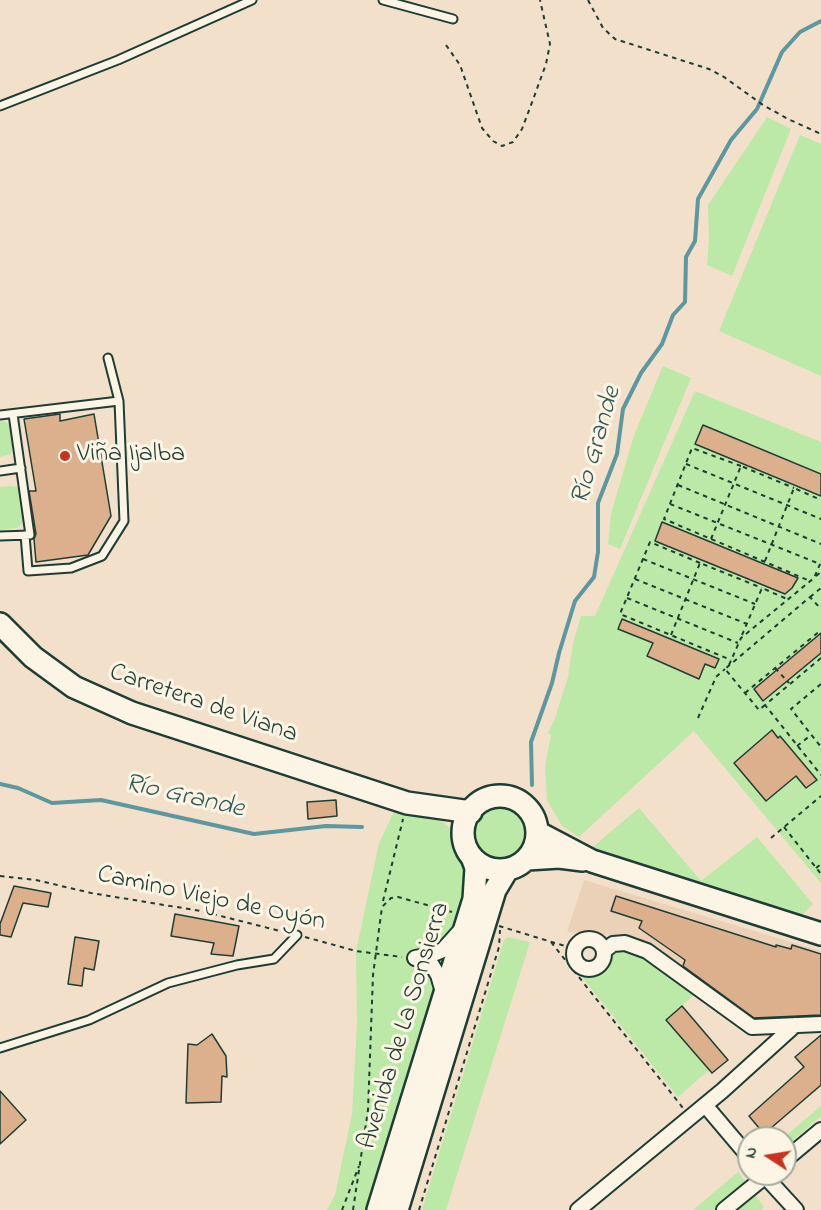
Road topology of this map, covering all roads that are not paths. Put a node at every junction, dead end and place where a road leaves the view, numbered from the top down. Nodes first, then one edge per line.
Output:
1 (252, 0) edge
2 (383, 0) edge
3 (453, 19) dead end
4 (0, 106) edge
5 (108, 358) dead end
6 (119, 401) junction
7 (13, 414) junction
8 (0, 415) edge
9 (21, 468) junction
10 (0, 471) edge
11 (25, 535) junction
12 (0, 536) edge
13 (0, 624) edge
14 (407, 803) junction
15 (471, 812) junction
16 (537, 832) junction
17 (468, 849) junction
18 (527, 859) junction
19 (592, 861) junction
20 (507, 870) junction
21 (467, 919) junction
22 (821, 934) edge
23 (297, 935) road end
24 (604, 951) junction
25 (444, 995) junction
26 (795, 1024) junction
27 (821, 1024) edge
28 (0, 1048) edge
29 (705, 1105) junction
30 (821, 1130) edge
31 (737, 1143) edge
32 (797, 1150) edge
33 (753, 1186) edge
34 (775, 1186) edge
35 (378, 1210) edge
36 (397, 1210) edge
37 (578, 1210) edge
38 (724, 1210) edge
39 (796, 1210) edge

1 - 4 lane
2 - 3 lane
5 - 6 lane
6 - 7 lane
6 - 11 lane
7 - 8 lane
7 - 9 lane
9 - 10 lane
9 - 11 lane
11 - 12 lane
13 - 14 main road, Carretera de Viana
14 - 15 main road, Carretera de Viana
14 - 17 main road, Carretera de Viana
15 - 16 main road
15 - 17 main road
16 - 18 main road
16 - 19 main road
17 - 20 main road
17 - 21 main road, Avenida de La Sonsierra
18 - 19 main road
18 - 20 main road
19 - 22 main road
20 - 36 main road, Avenida de La Sonsierra
21 - 25 main road, Avenida de La Sonsierra
21 - 25 street
23 - 28 lane
24 - 24 street
24 - 26 street
25 - 35 main road, Avenida de La Sonsierra
26 - 27 street
26 - 29 street
29 - 31 street
29 - 37 street
30 - 32 street
33 - 38 street
34 - 39 street

